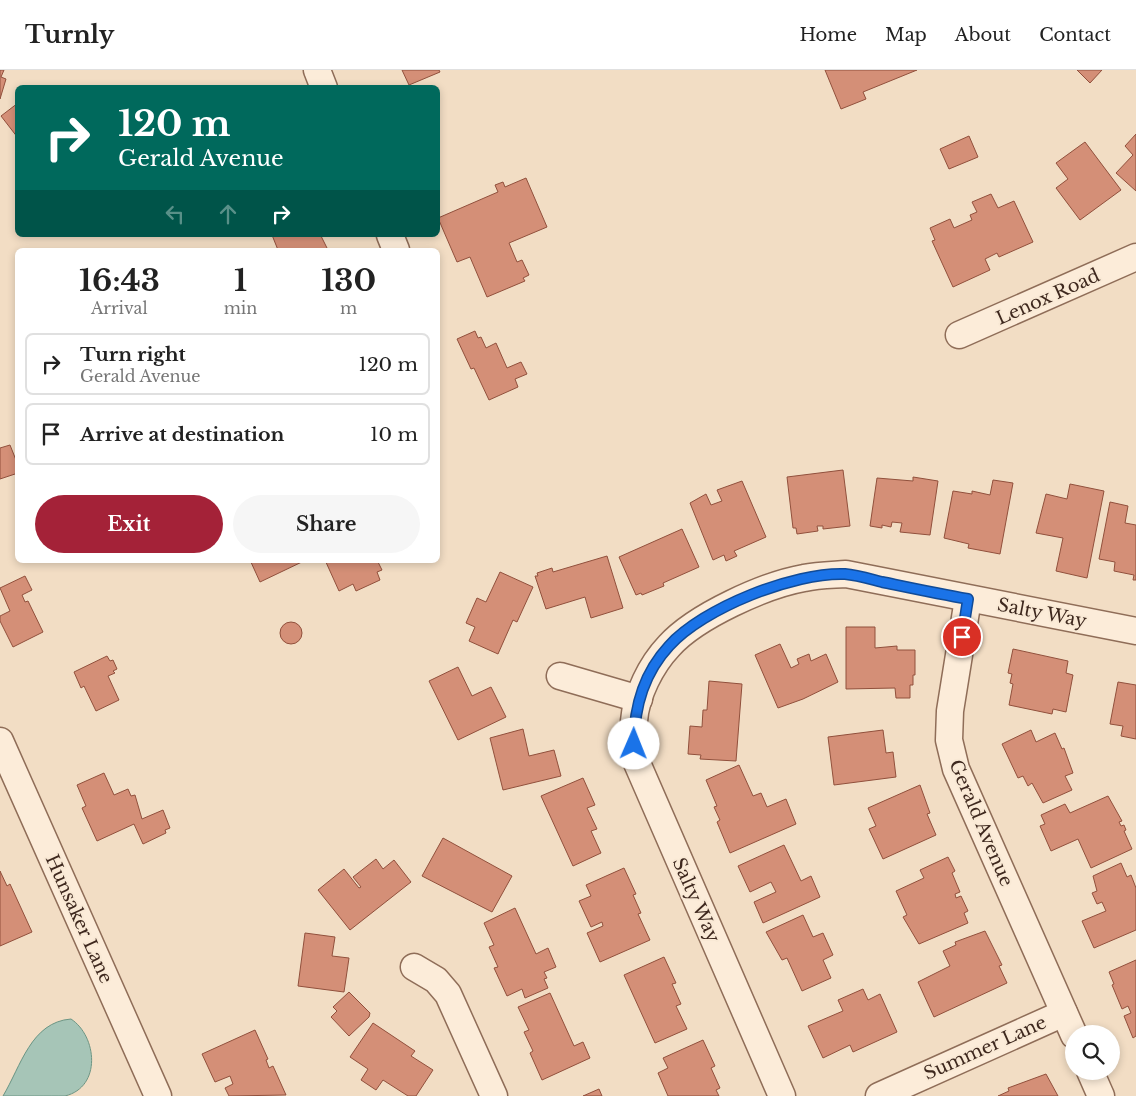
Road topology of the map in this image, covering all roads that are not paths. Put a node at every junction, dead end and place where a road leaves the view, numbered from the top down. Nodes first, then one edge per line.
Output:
1 (316, 70) edge
2 (323, 85) edge
3 (1136, 257) edge
4 (959, 335) dead end
5 (968, 599) junction
6 (1136, 631) edge
7 (560, 676) dead end
8 (639, 699) junction
9 (0, 741) edge
10 (414, 967) dead end
11 (1069, 1024) edge
12 (1094, 1080) edge
13 (158, 1096) edge
14 (494, 1096) edge
15 (782, 1096) edge
16 (879, 1096) edge
17 (1101, 1096) edge

1 - 2 street
3 - 4 street, Lenox Road
5 - 6 street, Salty Way
5 - 8 street, Salty Way
5 - 11 street, Gerald Avenue
7 - 8 street
8 - 15 street, Salty Way
9 - 13 street, Hunsaker Lane
10 - 14 street
11 - 16 street, Summer Lane
12 - 17 street

